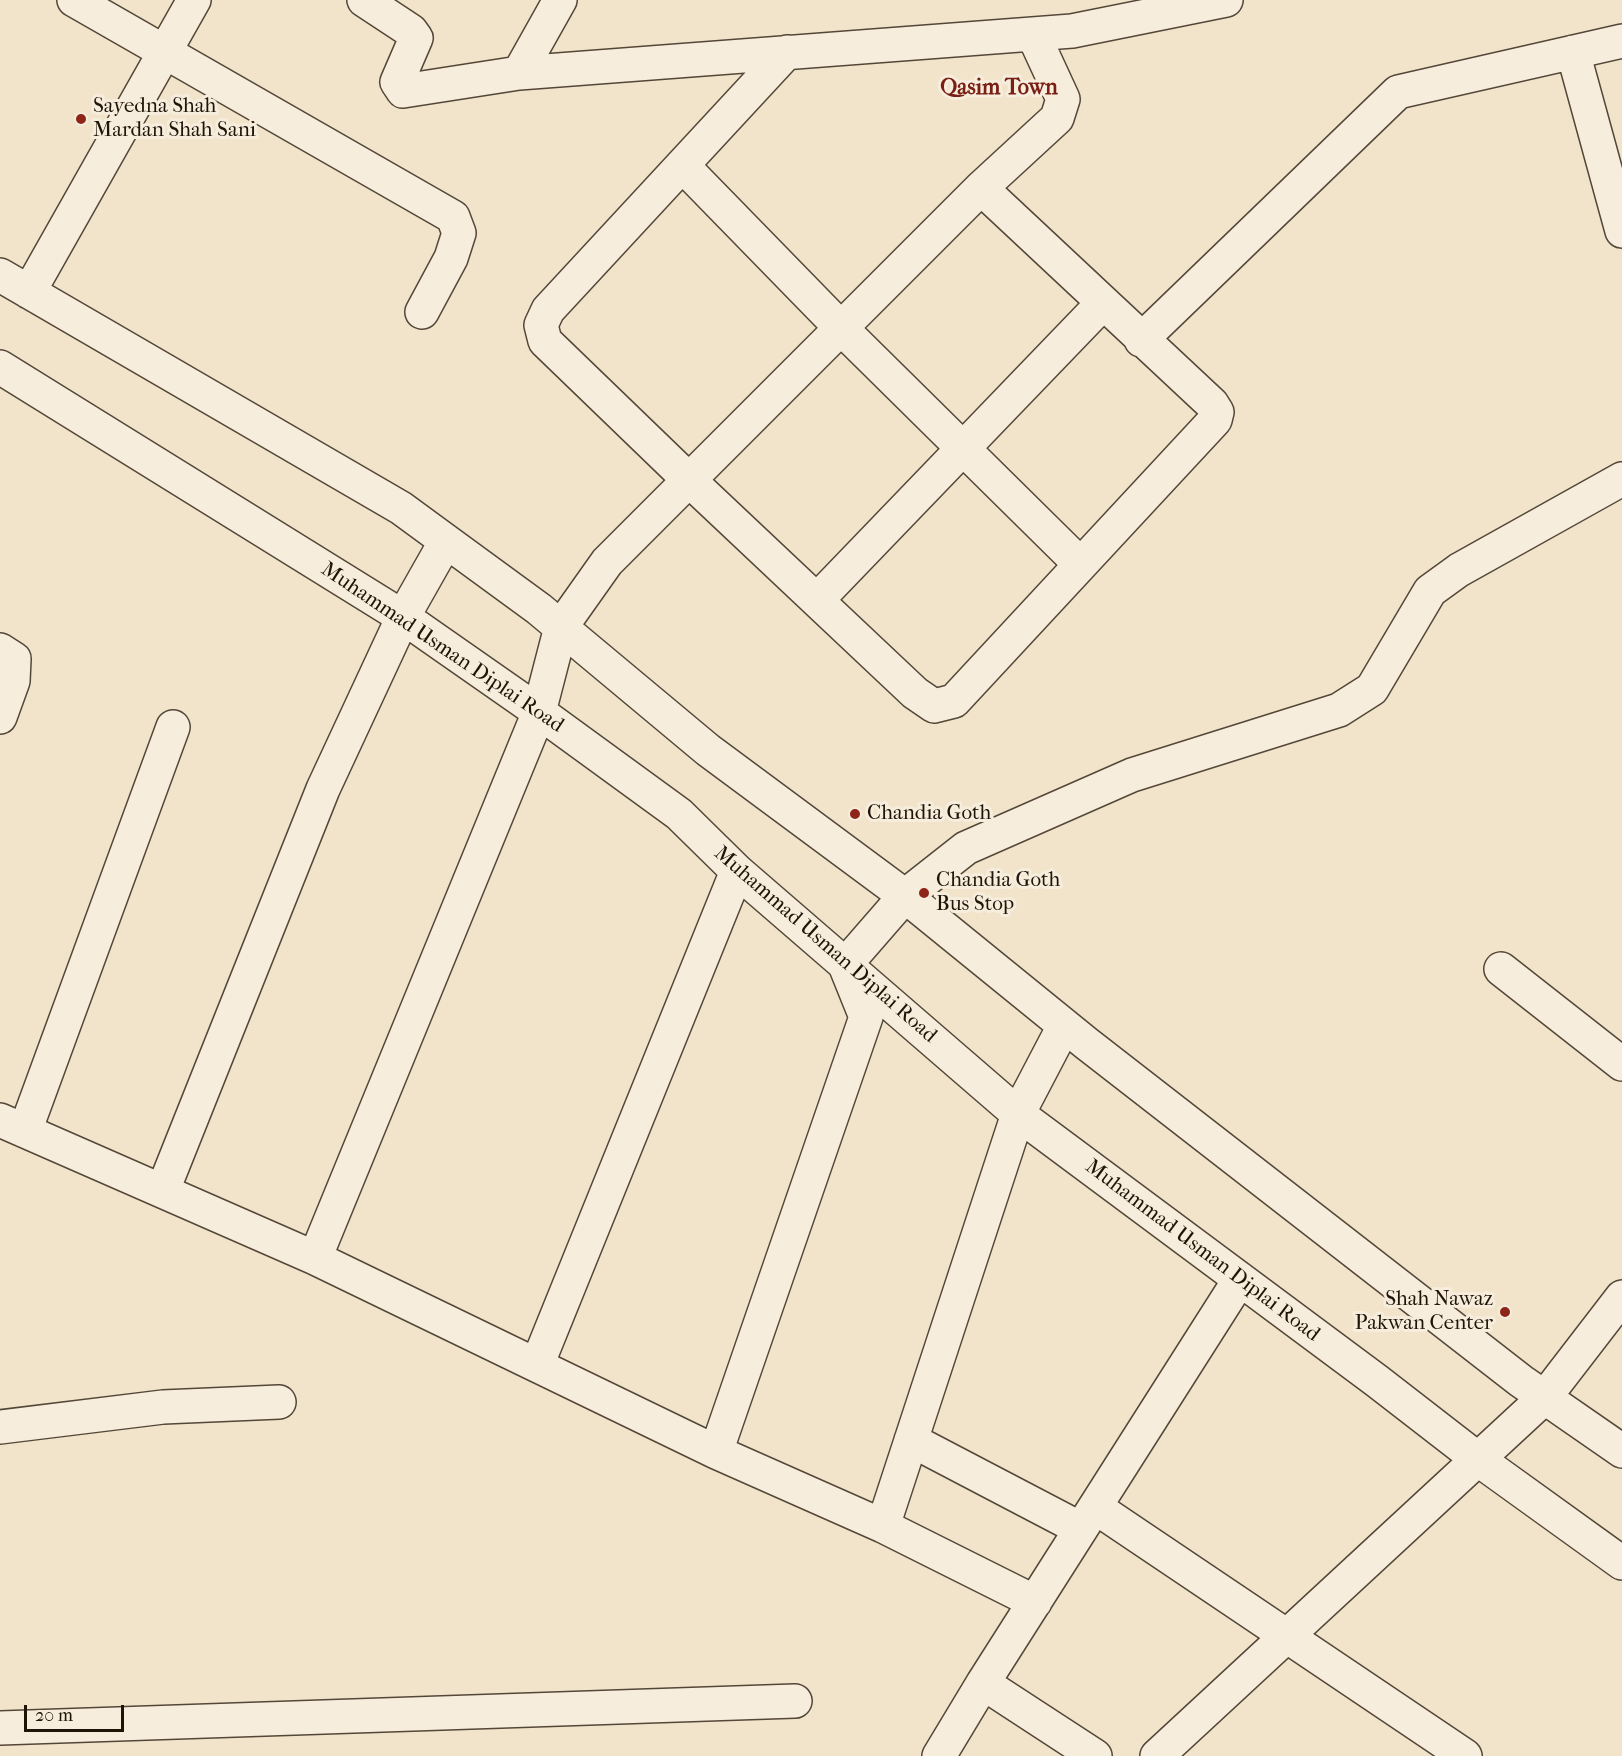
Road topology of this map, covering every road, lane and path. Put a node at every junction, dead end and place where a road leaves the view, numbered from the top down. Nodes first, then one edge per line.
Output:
1 (74, 0) edge
2 (194, 0) edge
3 (364, 0) edge
4 (560, 0) edge
5 (1226, 0) edge
6 (1033, 34) junction
7 (1622, 42) edge
8 (165, 52) junction
9 (787, 52) junction
10 (1573, 52) junction
11 (519, 73) junction
12 (682, 166) junction
13 (981, 188) junction
14 (1622, 231) edge
15 (0, 275) edge
16 (29, 292) junction
17 (1103, 303) junction
18 (422, 312) dead end
19 (841, 327) junction
20 (1141, 340) junction
21 (0, 368) edge
22 (963, 448) junction
23 (1622, 479) edge
24 (689, 480) junction
25 (446, 541) junction
26 (1079, 563) junction
27 (818, 599) junction
28 (404, 617) junction
29 (561, 627) junction
30 (0, 651) edge
31 (539, 712) junction
32 (0, 717) edge
33 (173, 727) dead end
34 (737, 871) junction
35 (905, 896) junction
36 (845, 965) junction
37 (1501, 969) dead end
38 (1064, 1026) junction
39 (1622, 1064) edge
40 (1018, 1114) junction
41 (12, 1126) edge
42 (163, 1190) junction
43 (315, 1258) junction
44 (1240, 1280) junction
45 (1622, 1297) edge
46 (537, 1365) junction
47 (1545, 1397) junction
48 (279, 1402) dead end
49 (0, 1427) edge
50 (912, 1440) junction
51 (1622, 1451) edge
52 (716, 1452) junction
53 (1479, 1460) junction
54 (1088, 1518) junction
55 (883, 1526) junction
56 (1622, 1563) edge
57 (1035, 1602) junction
58 (1288, 1637) junction
59 (982, 1683) junction
60 (795, 1701) dead end
61 (0, 1728) edge
62 (939, 1756) edge
63 (1095, 1756) edge
64 (1158, 1756) edge
65 (1465, 1756) edge

1 - 8 street
2 - 8 street
3 - 11 street
4 - 11 street
5 - 6 street
6 - 9 street
6 - 13 street
7 - 10 street
8 - 16 street
8 - 18 street
9 - 11 street
9 - 12 street
10 - 14 street
10 - 20 street
12 - 19 street
12 - 24 street
13 - 17 street
13 - 19 street
15 - 16 street
16 - 25 street
17 - 20 street
17 - 22 street
19 - 22 street
19 - 24 street
20 - 26 street
21 - 28 street, Muhammad Usman Diplai Road
22 - 26 street
22 - 27 street
23 - 35 street
24 - 27 street
24 - 29 street
25 - 28 street
25 - 29 street
26 - 27 street
28 - 31 street, Muhammad Usman Diplai Road
28 - 42 street
29 - 31 street
29 - 35 street
30 - 32 street
31 - 34 street, Muhammad Usman Diplai Road
31 - 43 street
33 - 41 street
34 - 36 street, Muhammad Usman Diplai Road
34 - 46 street
35 - 36 street
35 - 38 street
36 - 40 street, Muhammad Usman Diplai Road
36 - 52 street
37 - 39 street
38 - 40 street
38 - 47 street
40 - 44 street, Muhammad Usman Diplai Road
40 - 50 street
41 - 42 street
42 - 43 street
43 - 46 street
44 - 53 street, Muhammad Usman Diplai Road
44 - 54 street
45 - 47 street
46 - 52 street
47 - 51 street
47 - 53 street
48 - 49 street
50 - 54 street
50 - 55 street
52 - 55 street
53 - 56 street, Muhammad Usman Diplai Road
53 - 58 street
54 - 57 street
54 - 58 street
55 - 57 street
57 - 59 street
58 - 64 street
58 - 65 street
59 - 62 street
59 - 63 street
60 - 61 street

